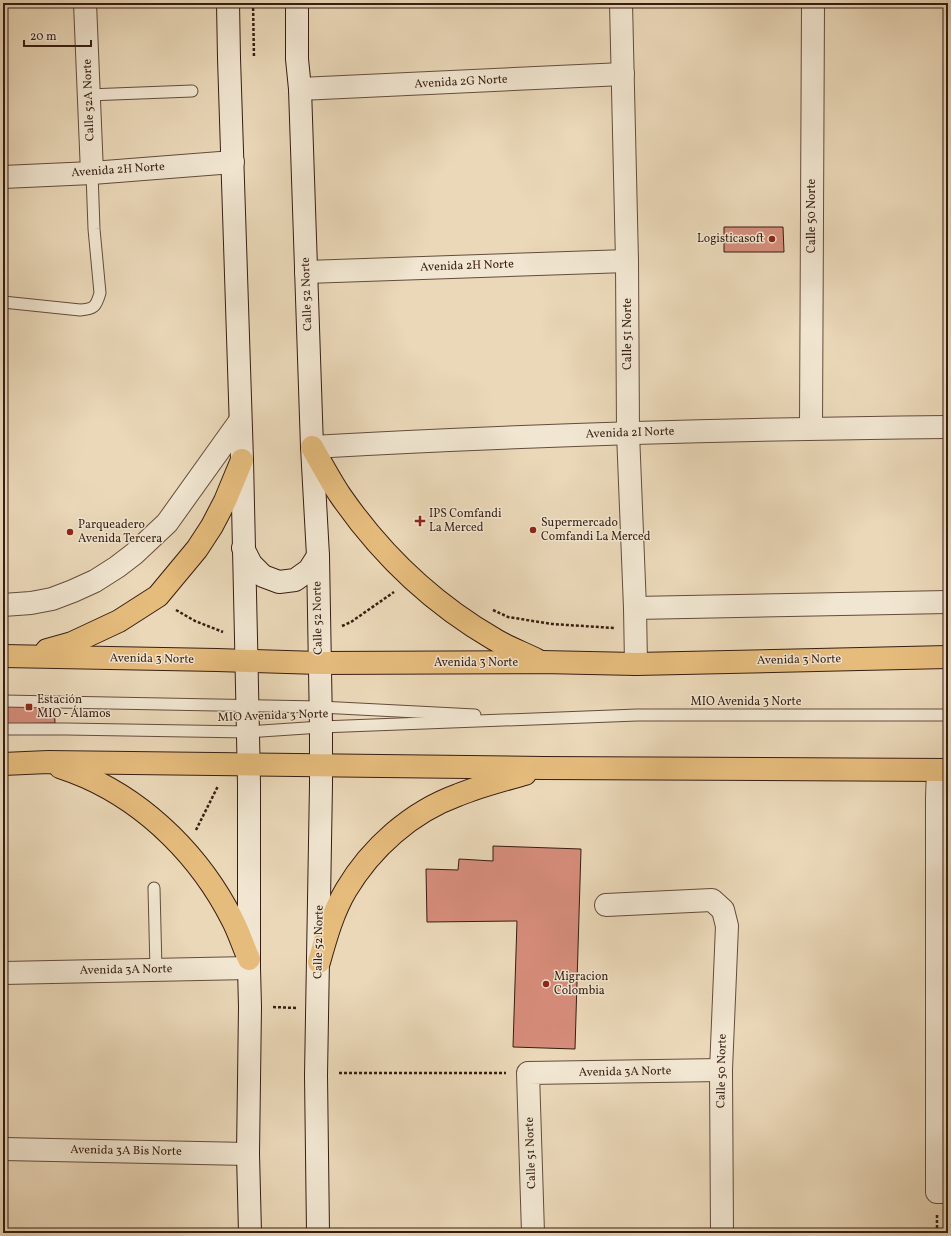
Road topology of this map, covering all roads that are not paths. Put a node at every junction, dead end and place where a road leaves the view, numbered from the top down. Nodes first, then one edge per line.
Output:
1 (85, 3) edge
2 (228, 3) edge
3 (297, 3) edge
4 (621, 3) edge
5 (813, 3) edge
6 (623, 74) junction
7 (300, 89) junction
8 (192, 91) dead end
9 (88, 95) junction
10 (233, 162) junction
11 (92, 173) junction
12 (3, 177) edge
13 (627, 261) junction
14 (306, 272) junction
15 (3, 302) edge
16 (240, 421) junction
17 (948, 427) edge
18 (811, 428) junction
19 (628, 433) junction
20 (312, 447) junction
21 (242, 460) junction
22 (243, 548) junction
23 (318, 556) junction
24 (948, 602) edge
25 (3, 604) edge
26 (636, 608) junction
27 (13, 656) edge
28 (948, 657) edge
29 (246, 661) junction
30 (542, 662) junction
31 (319, 664) junction
32 (636, 664) junction
33 (3, 701) edge
34 (247, 705) junction
35 (948, 715) edge
36 (320, 717) junction
37 (543, 718) junction
38 (3, 729) edge
39 (248, 732) junction
40 (48, 762) junction
41 (3, 764) edge
42 (248, 764) junction
43 (321, 766) junction
44 (544, 768) junction
45 (943, 770) edge
46 (154, 888) dead end
47 (606, 905) dead end
48 (318, 962) junction
49 (249, 964) junction
50 (156, 970) junction
51 (3, 973) edge
52 (721, 1070) junction
53 (528, 1073) joint
54 (3, 1149) edge
55 (248, 1154) junction
56 (942, 1192) edge
57 (250, 1233) edge
58 (318, 1233) edge
59 (533, 1233) edge
60 (722, 1233) edge

1 - 9 street, Calle 52A Norte
2 - 10 street
3 - 7 street, Calle 52 Norte
4 - 6 street, Calle 51 Norte
5 - 18 street, Calle 50 Norte
6 - 7 street, Avenida 2G Norte
6 - 13 street, Calle 51 Norte
7 - 14 street, Calle 52 Norte
8 - 9 lane
9 - 11 street, Calle 52A Norte
10 - 11 street, Avenida 2H Norte
10 - 16 street
11 - 12 street, Avenida 2H Norte
11 - 15 lane
13 - 14 street, Avenida 2H Norte
13 - 19 street, Calle 51 Norte
14 - 20 street, Calle 52 Norte
16 - 21 street
16 - 25 street
17 - 18 street, Avenida 2I Norte
18 - 19 street, Avenida 2I Norte
19 - 20 street, Avenida 2I Norte
19 - 26 street, Calle 51 Norte
20 - 23 street, Calle 52 Norte
20 - 30 main road
21 - 22 street
21 - 27 main road
22 - 23 street
22 - 29 street
23 - 31 street, Calle 52 Norte
24 - 26 street
26 - 32 street, Calle 51 Norte
27 - 29 main road, Avenida 3 Norte
28 - 32 main road, Avenida 3 Norte
29 - 31 main road, Avenida 3 Norte
29 - 34 street
30 - 31 main road, Avenida 3 Norte
30 - 32 main road, Avenida 3 Norte
31 - 36 street, Calle 52 Norte
33 - 34 lane, MIO Avenida 3 Norte
34 - 36 lane, MIO Avenida 3 Norte
34 - 39 street
35 - 37 lane, MIO Avenida 3 Norte
36 - 37 lane, MIO Avenida 3 Norte
36 - 37 lane, MIO Avenida 3 Norte
36 - 39 lane, MIO Avenida 3 Norte
36 - 43 street, Calle 52 Norte
38 - 39 lane, MIO Avenida 3 Norte
39 - 42 street
40 - 41 main road
40 - 42 main road
40 - 49 main road
42 - 43 main road
42 - 49 street
43 - 44 main road
43 - 48 street, Calle 52 Norte
44 - 45 main road
44 - 48 main road
45 - 56 street
46 - 50 lane
47 - 52 street, Calle 50 Norte
48 - 58 street, Calle 52 Norte
49 - 50 street, Avenida 3A Norte
49 - 55 street
50 - 51 street, Avenida 3A Norte
52 - 53 street, Avenida 3A Norte
52 - 60 street, Calle 50 Norte
53 - 59 street, Calle 51 Norte
54 - 55 street, Avenida 3A Bis Norte
55 - 57 street

